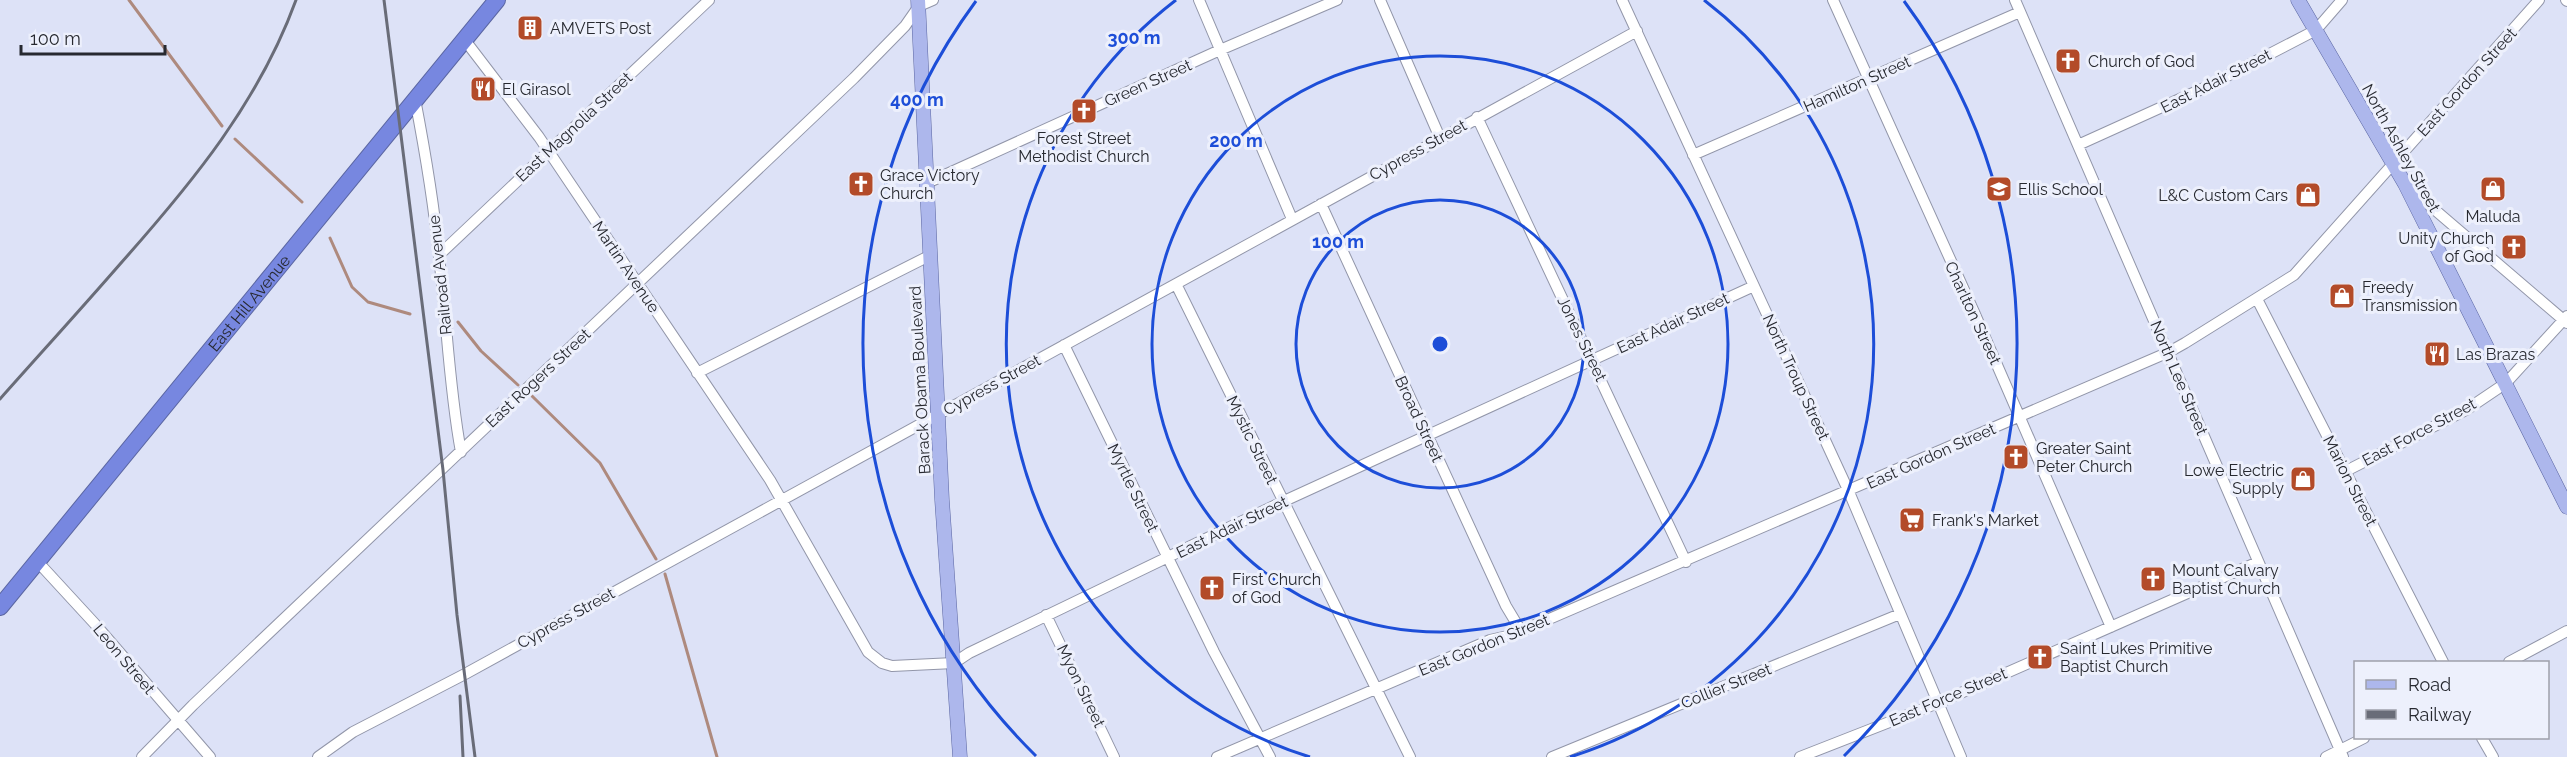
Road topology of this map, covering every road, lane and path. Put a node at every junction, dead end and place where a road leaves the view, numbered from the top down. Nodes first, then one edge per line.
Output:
1 (497, 0) edge
2 (709, 0) edge
3 (933, 0) edge
4 (1199, 0) edge
5 (1337, 0) edge
6 (1380, 0) edge
7 (1622, 0) edge
8 (1833, 0) edge
9 (2015, 0) edge
10 (2298, 0) edge
11 (2342, 0) edge
12 (2540, 0) edge
13 (918, 3) edge
14 (2020, 12) junction
15 (2316, 30) junction
16 (1636, 31) junction
17 (464, 39) junction
18 (1220, 50) junction
19 (1868, 78) junction
20 (415, 99) junction
21 (1477, 117) junction
22 (1440, 138) junction
23 (2078, 145) junction
24 (548, 151) junction
25 (1693, 155) junction
26 (2394, 164) junction
27 (927, 183) junction
28 (2404, 184) junction
29 (1320, 204) junction
30 (1292, 219) junction
31 (439, 255) junction
32 (929, 256) junction
33 (637, 284) junction
34 (1176, 284) junction
35 (1754, 286) junction
36 (2257, 299) junction
37 (2566, 319) edge
38 (1064, 345) junction
39 (2169, 352) junction
40 (1593, 359) junction
41 (698, 373) junction
42 (2506, 383) junction
43 (938, 414) junction
44 (2020, 418) junction
45 (1426, 435) junction
46 (461, 452) junction
47 (2346, 471) junction
48 (1850, 492) junction
49 (783, 499) junction
50 (1282, 502) junction
51 (2567, 507) edge
52 (1168, 558) junction
53 (37, 561) junction
54 (2258, 561) junction
55 (1686, 562) junction
56 (0, 606) edge
57 (1900, 614) junction
58 (1046, 615) junction
59 (2111, 627) junction
60 (1521, 631) junction
61 (2567, 631) edge
62 (2442, 661) edge
63 (2512, 661) edge
64 (954, 663) junction
65 (1377, 689) junction
66 (1938, 704) junction
67 (177, 720) junction
68 (1261, 738) junction
69 (2363, 739) edge
70 (2483, 739) edge
71 (2341, 754) edge
72 (142, 757) edge
73 (210, 757) edge
74 (318, 757) edge
75 (960, 757) edge
76 (1114, 757) edge
77 (1217, 757) edge
78 (1270, 757) edge
79 (1410, 757) edge
80 (1552, 757) edge
81 (1800, 757) edge
82 (1960, 757) edge
83 (2326, 757) edge
84 (2493, 757) edge

1 - 17 highway, East Hill Avenue
2 - 24 street, East Magnolia Street
3 - 13 street
4 - 18 street
5 - 18 street, Green Street
6 - 22 street
7 - 16 street, North Troup Street
8 - 19 street, Charlton Street
9 - 14 street, North Lee Street
10 - 15 main road, North Ashley Street
11 - 15 street, East Adair Street
12 - 26 street, East Gordon Street
13 - 27 main road, Barack Obama Boulevard
13 - 33 street, East Rogers Street
14 - 19 street, Hamilton Street
14 - 23 street, North Lee Street
15 - 23 street, East Adair Street
15 - 26 main road, North Ashley Street
16 - 21 street, Cypress Street
16 - 25 street, North Troup Street
17 - 20 highway, East Hill Avenue
17 - 24 street, Martin Avenue
18 - 27 street, Green Street
18 - 30 street
19 - 25 street, Hamilton Street
19 - 44 street, Charlton Street
20 - 31 street, Railroad Avenue
20 - 53 highway, East Hill Avenue
21 - 22 street, Cypress Street
21 - 40 street, Jones Street
22 - 29 street, Cypress Street
23 - 39 street, North Lee Street
24 - 31 street, East Magnolia Street
24 - 33 street, Martin Avenue
25 - 35 street, North Troup Street
26 - 28 main road, North Ashley Street
26 - 36 street, East Gordon Street
27 - 32 main road, Barack Obama Boulevard
28 - 37 street
28 - 42 main road, North Ashley Street
29 - 30 street, Cypress Street
29 - 45 street, Broad Street
30 - 34 street, Cypress Street
31 - 46 street, Railroad Avenue
32 - 41 street
32 - 43 main road, Barack Obama Boulevard
33 - 41 street, Martin Avenue
33 - 46 street, East Rogers Street
34 - 38 street, Cypress Street
34 - 50 street, Mystic Street
35 - 40 street, East Adair Street
35 - 48 street, North Troup Street
36 - 39 street, East Gordon Street
36 - 47 street, Marion Street
37 - 42 street, East Force Street
38 - 43 street, Cypress Street
38 - 52 street, Myrtle Street
39 - 44 street, East Gordon Street
39 - 54 street, North Lee Street
40 - 45 street, East Adair Street
40 - 55 street, Jones Street
41 - 49 street, Martin Avenue
42 - 47 street, East Force Street
42 - 51 main road, North Ashley Street
43 - 49 street, Cypress Street
43 - 64 main road, Barack Obama Boulevard
44 - 48 street, East Gordon Street
44 - 59 street, Charlton Street
45 - 50 street, East Adair Street
45 - 60 street, Broad Street
46 - 67 street, East Rogers Street
47 - 62 street, Marion Street
48 - 55 street, East Gordon Street
48 - 57 street, North Troup Street
49 - 64 street, East Adair Street
49 - 74 street, Cypress Street
50 - 52 street, East Adair Street
50 - 65 street, Mystic Street
52 - 58 street, East Adair Street
52 - 68 street, Myrtle Street
53 - 56 highway, East Hill Avenue
53 - 67 street, Leon Street
54 - 59 street, East Force Street
54 - 71 street, North Lee Street
55 - 60 street, East Gordon Street
57 - 66 street, North Troup Street
57 - 80 street, Collier Street
58 - 64 street, East Adair Street
58 - 76 street, Myon Street
59 - 66 street, East Force Street
60 - 65 street, East Gordon Street
61 - 63 street
64 - 75 main road, Barack Obama Boulevard
65 - 68 street, East Gordon Street
65 - 79 street, Mystic Street
66 - 81 street, East Force Street
66 - 82 street, North Troup Street
67 - 72 street, East Rogers Street
67 - 73 street, Leon Street
68 - 77 street, East Gordon Street
68 - 78 street, Myrtle Street
69 - 71 street
70 - 84 street
71 - 83 street

